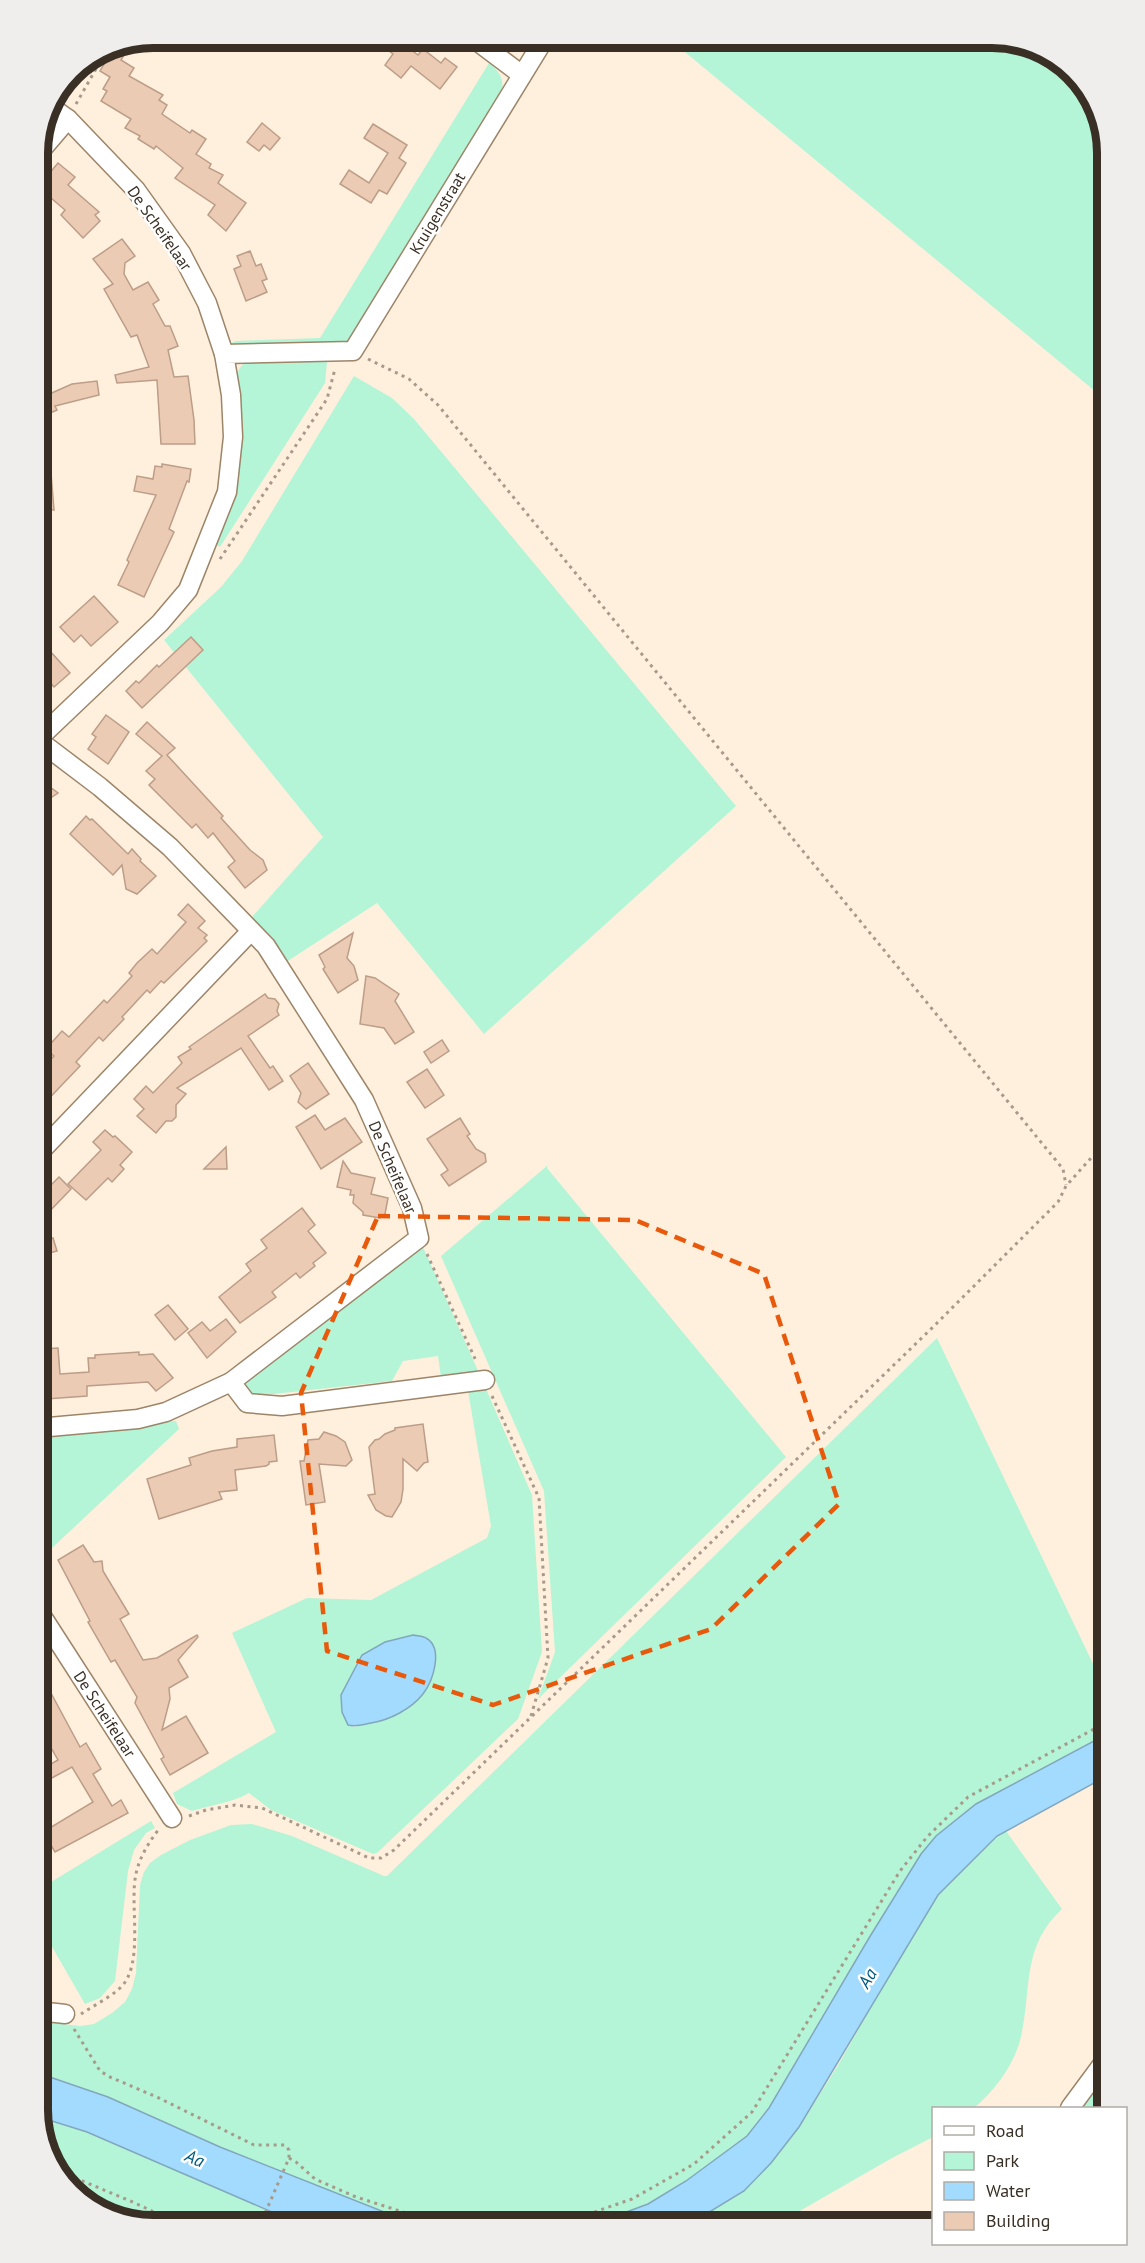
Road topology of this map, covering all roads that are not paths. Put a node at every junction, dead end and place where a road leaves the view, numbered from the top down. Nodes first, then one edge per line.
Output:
1 (486, 48) edge
2 (539, 48) edge
3 (522, 75) junction
4 (61, 114) edge
5 (51, 132) edge
6 (224, 354) junction
7 (48, 729) edge
8 (48, 747) edge
9 (251, 931) junction
10 (48, 1144) edge
11 (485, 1380) road end
12 (231, 1382) junction
13 (48, 1427) edge
14 (48, 1626) edge
15 (172, 1818) road end
16 (48, 2012) edge
17 (65, 2014) road end
18 (1097, 2072) edge
19 (1071, 2107) edge

1 - 3 street
2 - 3 street, Kruigenstraat
3 - 6 street, Kruigenstraat
4 - 5 street
4 - 6 street, De Scheifelaar
6 - 7 street, De Scheifelaar
8 - 9 street, De Scheifelaar
9 - 10 street
9 - 12 street, De Scheifelaar
11 - 12 street
12 - 13 street
14 - 15 street, De Scheifelaar
16 - 17 street
18 - 19 street

